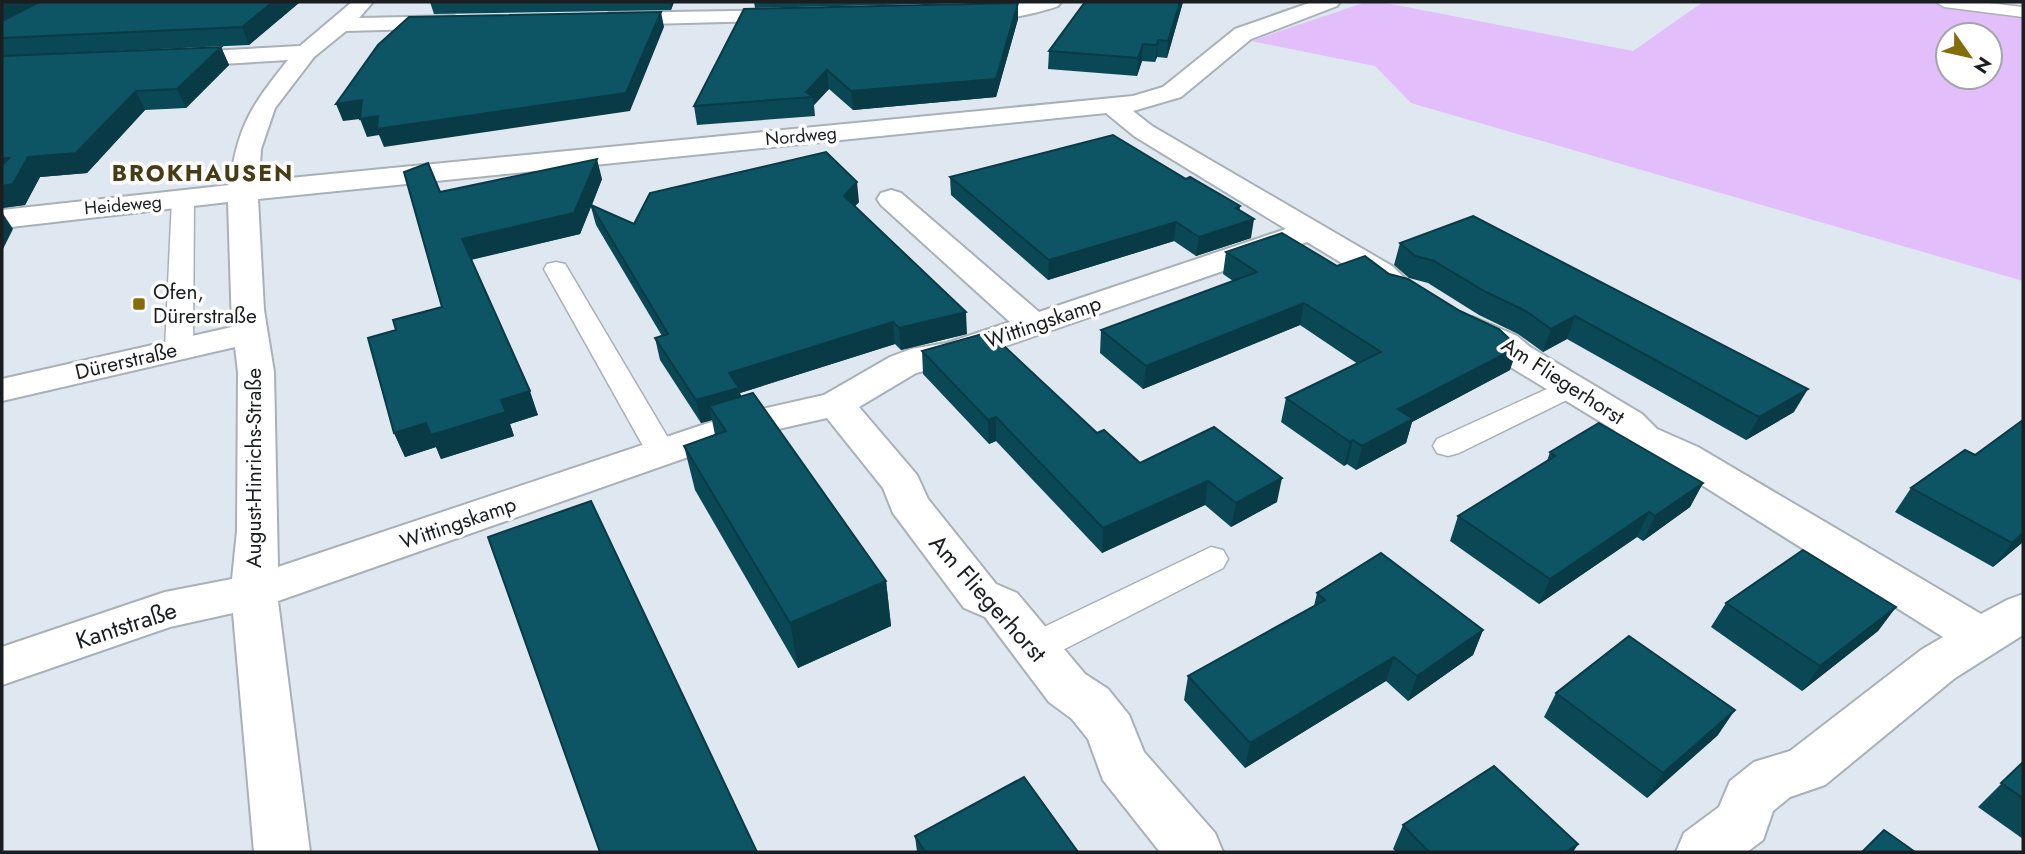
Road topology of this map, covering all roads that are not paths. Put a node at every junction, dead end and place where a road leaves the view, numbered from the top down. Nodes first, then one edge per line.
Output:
1 (363, 2) edge
2 (1051, 2) edge
3 (1330, 2) edge
4 (1944, 2) edge
5 (2023, 12) edge
6 (943, 13) edge
7 (806, 16) edge
8 (587, 20) edge
9 (478, 22) edge
10 (341, 25) junction
11 (306, 52) junction
12 (144, 59) edge
13 (1112, 106) junction
14 (245, 192) junction
15 (183, 199) junction
16 (891, 199) dead end
17 (2, 219) edge
18 (1308, 231) junction
19 (556, 269) dead end
20 (1034, 325) junction
21 (250, 332) junction
22 (179, 349) junction
23 (1569, 387) junction
24 (2, 390) edge
25 (836, 404) junction
26 (1448, 446) dead end
27 (662, 453) junction
28 (1211, 559) dead end
29 (254, 592) junction
30 (2023, 612) edge
31 (1979, 636) junction
32 (1034, 648) junction
33 (2, 666) edge
34 (282, 852) edge
35 (1195, 852) edge
36 (1704, 852) edge

1 - 10 street, August-Hinrichs-Straße
2 - 6 street
3 - 13 street, Nordweg
4 - 5 lane
7 - 8 street
9 - 10 street
10 - 11 street, August-Hinrichs-Straße
11 - 12 street
11 - 14 street, August-Hinrichs-Straße
13 - 14 street, Nordweg
13 - 18 street, Am Fliegerhorst
14 - 15 street, Heideweg
14 - 21 street, August-Hinrichs-Straße
15 - 17 street, Heideweg
15 - 22 lane
16 - 20 street
18 - 20 street, Wittingskamp
18 - 23 street, Am Fliegerhorst
19 - 27 lane
20 - 25 street, Wittingskamp
21 - 22 street, Dürerstraße
21 - 29 street, August-Hinrichs-Straße
22 - 24 street, Dürerstraße
23 - 26 lane
23 - 31 street, Am Fliegerhorst
25 - 27 street, Wittingskamp
25 - 32 street, Am Fliegerhorst
27 - 29 street, Wittingskamp
28 - 32 lane
29 - 33 street, Kantstraße
29 - 34 street, August-Hinrichs-Straße
30 - 31 street
31 - 36 street
32 - 35 street, Am Fliegerhorst

